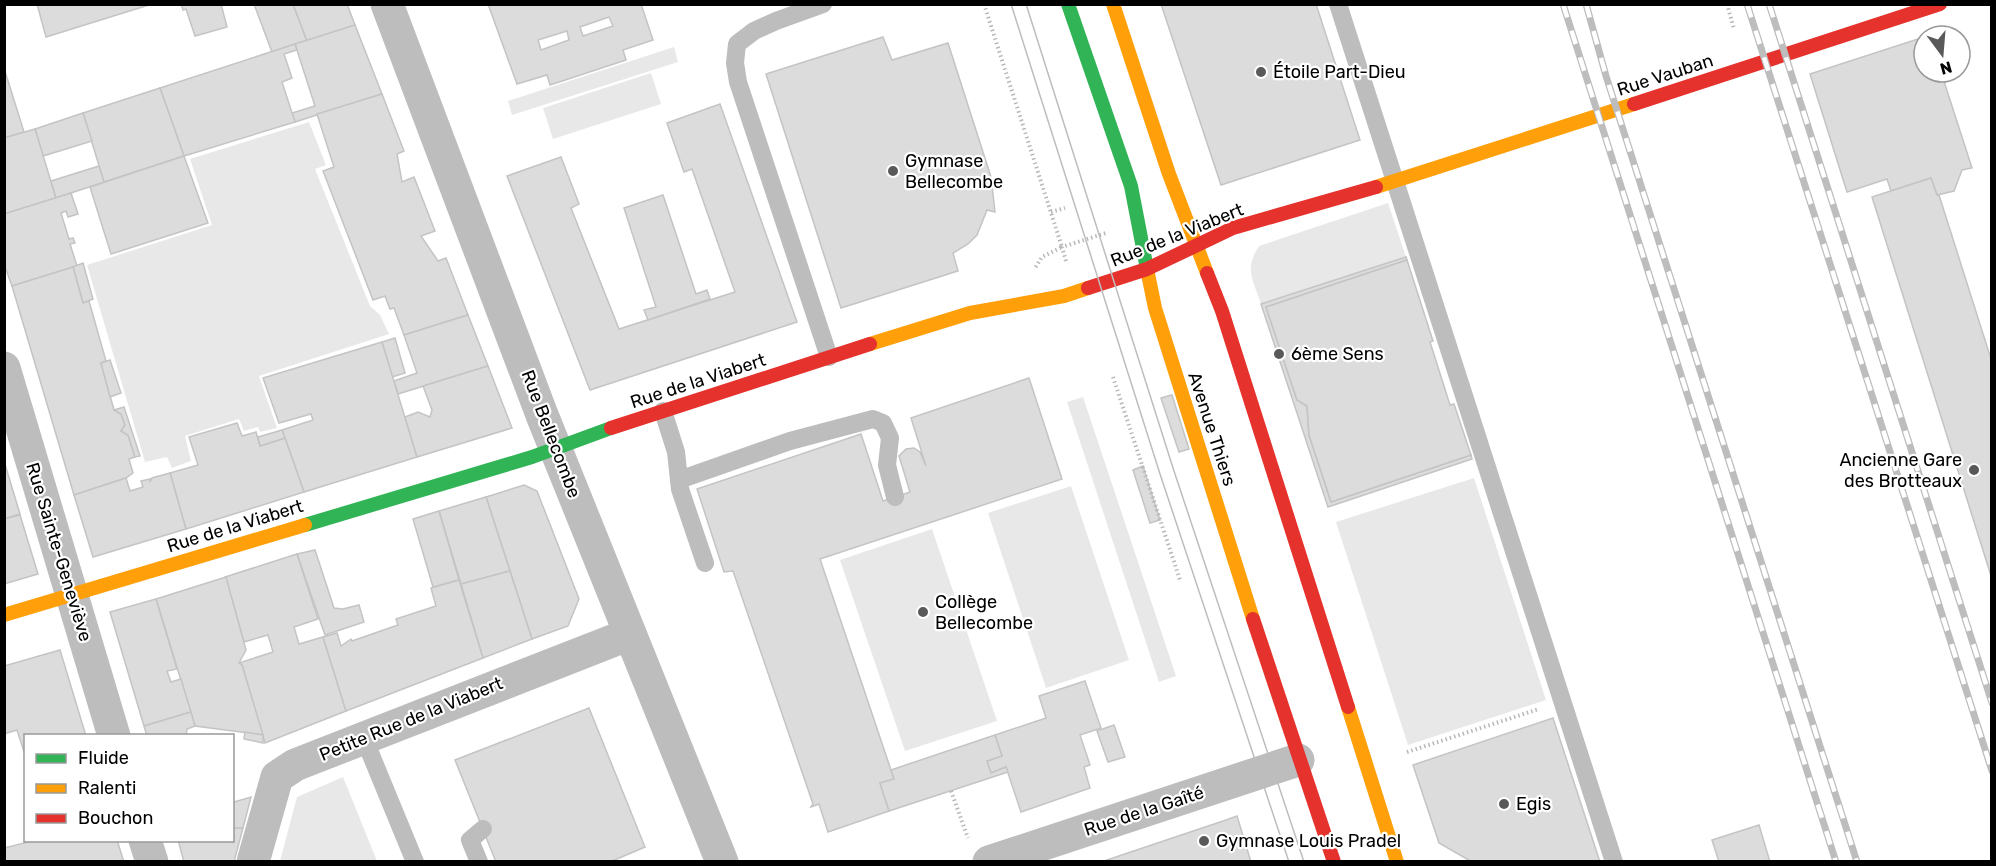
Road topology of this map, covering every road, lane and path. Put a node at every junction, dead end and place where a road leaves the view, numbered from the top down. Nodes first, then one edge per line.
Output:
1 (387, 4) edge
2 (823, 4) edge
3 (984, 4) edge
4 (1068, 4) edge
5 (1113, 4) edge
6 (1338, 4) edge
7 (1727, 4) edge
8 (1940, 4) edge
9 (1734, 29) dead end
10 (1397, 181) junction
11 (1065, 208) dead end
12 (1051, 212) junction
13 (1138, 225) junction
14 (1197, 244) junction
15 (1062, 247) junction
16 (1147, 269) junction
17 (1033, 303) junction
18 (828, 357) junction
19 (4, 368) edge
20 (1113, 377) dead end
21 (663, 411) junction
22 (556, 447) junction
23 (679, 480) junction
24 (895, 497) dead end
25 (705, 563) dead end
26 (1180, 580) dead end
27 (71, 594) junction
28 (4, 615) edge
29 (630, 634) junction
30 (1562, 702) junction
31 (114, 734) edge
32 (364, 738) junction
33 (1407, 752) dead end
34 (1298, 760) junction
35 (951, 791) dead end
36 (483, 829) dead end
37 (146, 842) edge
38 (997, 855) edge
39 (152, 861) edge
40 (253, 861) edge
41 (415, 861) edge
42 (478, 861) edge
43 (722, 861) edge
44 (1334, 861) edge
45 (1397, 861) edge
46 (1614, 861) edge

1 - 22 street, Rue Bellecombe
2 - 18 lane
3 - 12 path
4 - 13 street, Avenue Thiers
5 - 14 street
6 - 10 lane
7 - 9 path
8 - 10 street, Rue Vauban
10 - 14 street, Rue de la Viabert
10 - 30 lane
11 - 12 path
12 - 15 path
13 - 15 path
13 - 16 street, Avenue Thiers
14 - 16 street, Rue de la Viabert
14 - 45 street
15 - 17 path
16 - 17 street, Rue de la Viabert
16 - 34 street, Avenue Thiers
17 - 18 street, Rue de la Viabert
18 - 21 street, Rue de la Viabert
19 - 27 street, Rue Sainte-Geneviève
20 - 26 path
21 - 22 street, Rue de la Viabert
21 - 23 lane
22 - 27 street, Rue de la Viabert
22 - 29 street, Rue Bellecombe
23 - 24 lane
23 - 25 lane
27 - 28 street, Rue de la Viabert
27 - 31 street, Rue Sainte-Geneviève
29 - 32 street, Petite Rue de la Viabert
29 - 43 street, Rue Bellecombe
30 - 33 path
30 - 46 lane
32 - 40 street, Petite Rue de la Viabert
32 - 41 lane
34 - 38 street, Rue de la Gaîté
34 - 44 street, Avenue Thiers
35 - 38 path
36 - 42 lane
37 - 39 street

